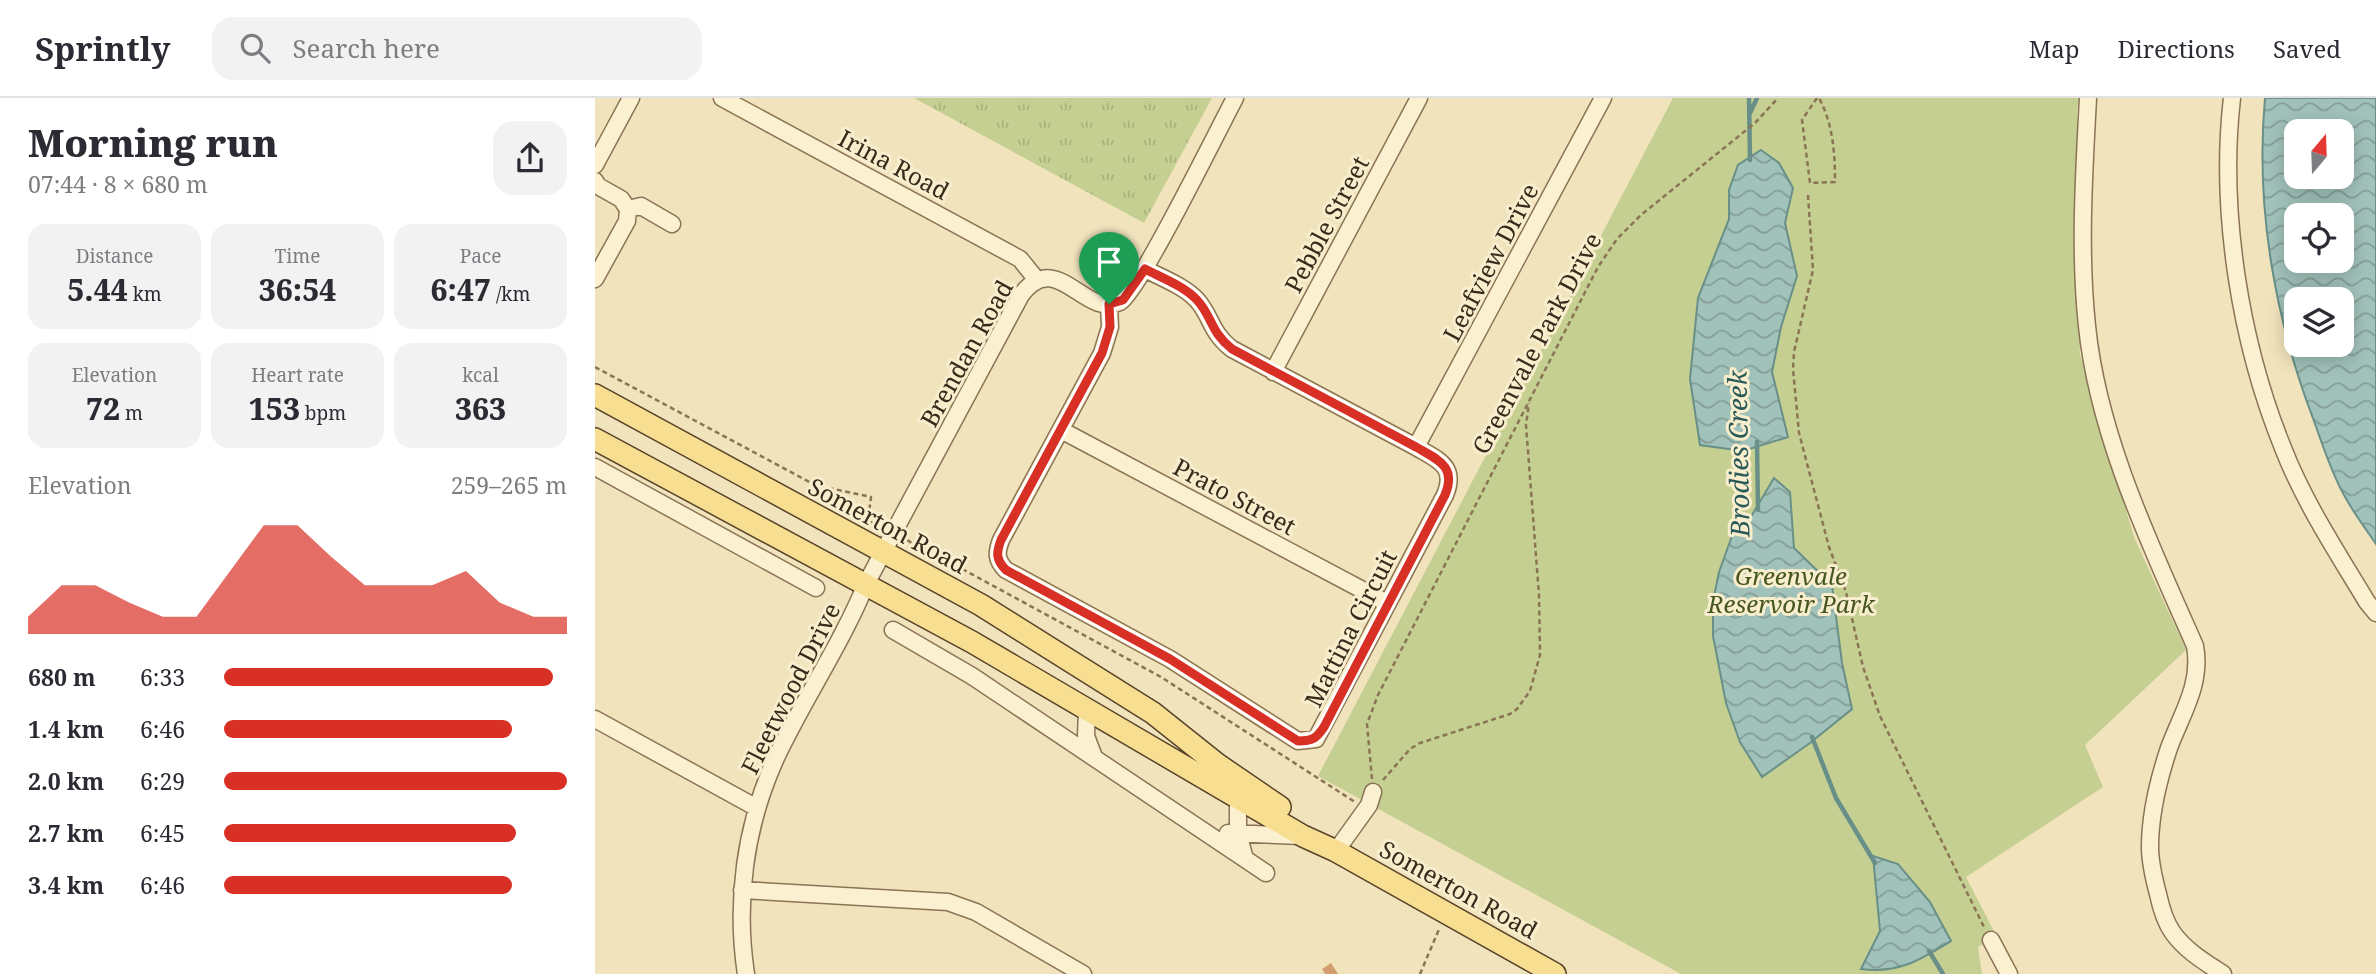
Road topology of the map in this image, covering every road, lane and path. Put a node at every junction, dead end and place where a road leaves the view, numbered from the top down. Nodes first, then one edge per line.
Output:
1 (631, 98) edge
2 (722, 98) edge
3 (1235, 98) edge
4 (1419, 98) edge
5 (1603, 98) edge
6 (1778, 98) edge
7 (1818, 98) edge
8 (2088, 98) edge
9 (2232, 98) edge
10 (595, 165) edge
11 (595, 181) edge
12 (1808, 195) dead end
13 (628, 209) junction
14 (672, 224) dead end
15 (1145, 269) junction
16 (595, 279) edge
17 (1037, 280) junction
18 (1109, 304) junction
19 (595, 367) edge
20 (1273, 372) junction
21 (595, 395) edge
22 (1529, 399) junction
23 (1061, 430) junction
24 (595, 439) edge
25 (1416, 447) junction
26 (595, 467) edge
27 (894, 533) junction
28 (883, 552) junction
29 (823, 562) junction
30 (779, 568) junction
31 (866, 584) junction
32 (816, 588) dead end
33 (1387, 603) junction
34 (2376, 613) edge
35 (893, 630) dead end
36 (1087, 709) junction
37 (595, 719) edge
38 (1094, 757) junction
39 (1217, 764) junction
40 (1373, 792) junction
41 (1238, 797) junction
42 (757, 808) junction
43 (1366, 809) junction
44 (1205, 832) junction
45 (1238, 834) junction
46 (1303, 836) junction
47 (1336, 851) junction
48 (1245, 859) junction
49 (1266, 873) dead end
50 (742, 890) junction
51 (1447, 911) junction
52 (1990, 940) joint
53 (746, 974) edge
54 (1083, 974) edge
55 (1420, 974) edge
56 (1555, 974) edge
57 (2009, 974) edge
58 (2223, 974) edge

1 - 10 street
2 - 17 street, Irina Road
3 - 15 street
4 - 20 street, Pebble Street
5 - 25 street, Leafview Drive
6 - 22 path, Greenvale Park Drive
7 - 7 path
8 - 58 street
9 - 34 street
11 - 13 street
12 - 52 path
13 - 14 street
13 - 16 street
15 - 18 street
15 - 20 street, Mattina Circuit
17 - 18 street, Brendan Road
17 - 27 street, Brendan Road
18 - 23 street, Mattina Circuit
19 - 27 path
20 - 25 street, Mattina Circuit
21 - 28 main road, Somerton Road
22 - 40 path, Greenvale Park Drive
22 - 40 path
23 - 33 street, Prato Street
23 - 33 street, Mattina Circuit
24 - 29 main road, Somerton Road
25 - 33 street, Mattina Circuit
26 - 30 street
27 - 28 street, Brendan Road
27 - 43 path
28 - 31 street, Fleetwood Drive
28 - 39 main road, Somerton Road
29 - 30 street
29 - 31 main road, Somerton Road
30 - 32 street
31 - 36 main road, Somerton Road
31 - 42 street, Fleetwood Drive
35 - 38 street
36 - 38 street
36 - 41 main road, Somerton Road
37 - 42 street
38 - 44 street
39 - 41 street, Somerton Road
39 - 47 main road, Somerton Road
40 - 43 street
41 - 45 street
41 - 46 main road, Somerton Road
42 - 50 street, Fleetwood Drive
43 - 47 street
44 - 45 street, Somerton Road
44 - 48 street
45 - 46 street, Somerton Road
45 - 48 street
46 - 47 main road, Somerton Road
47 - 51 main road, Somerton Road
48 - 49 street
50 - 53 street, Fleetwood Drive
50 - 54 street
51 - 55 path
51 - 56 main road, Somerton Road
52 - 57 street

